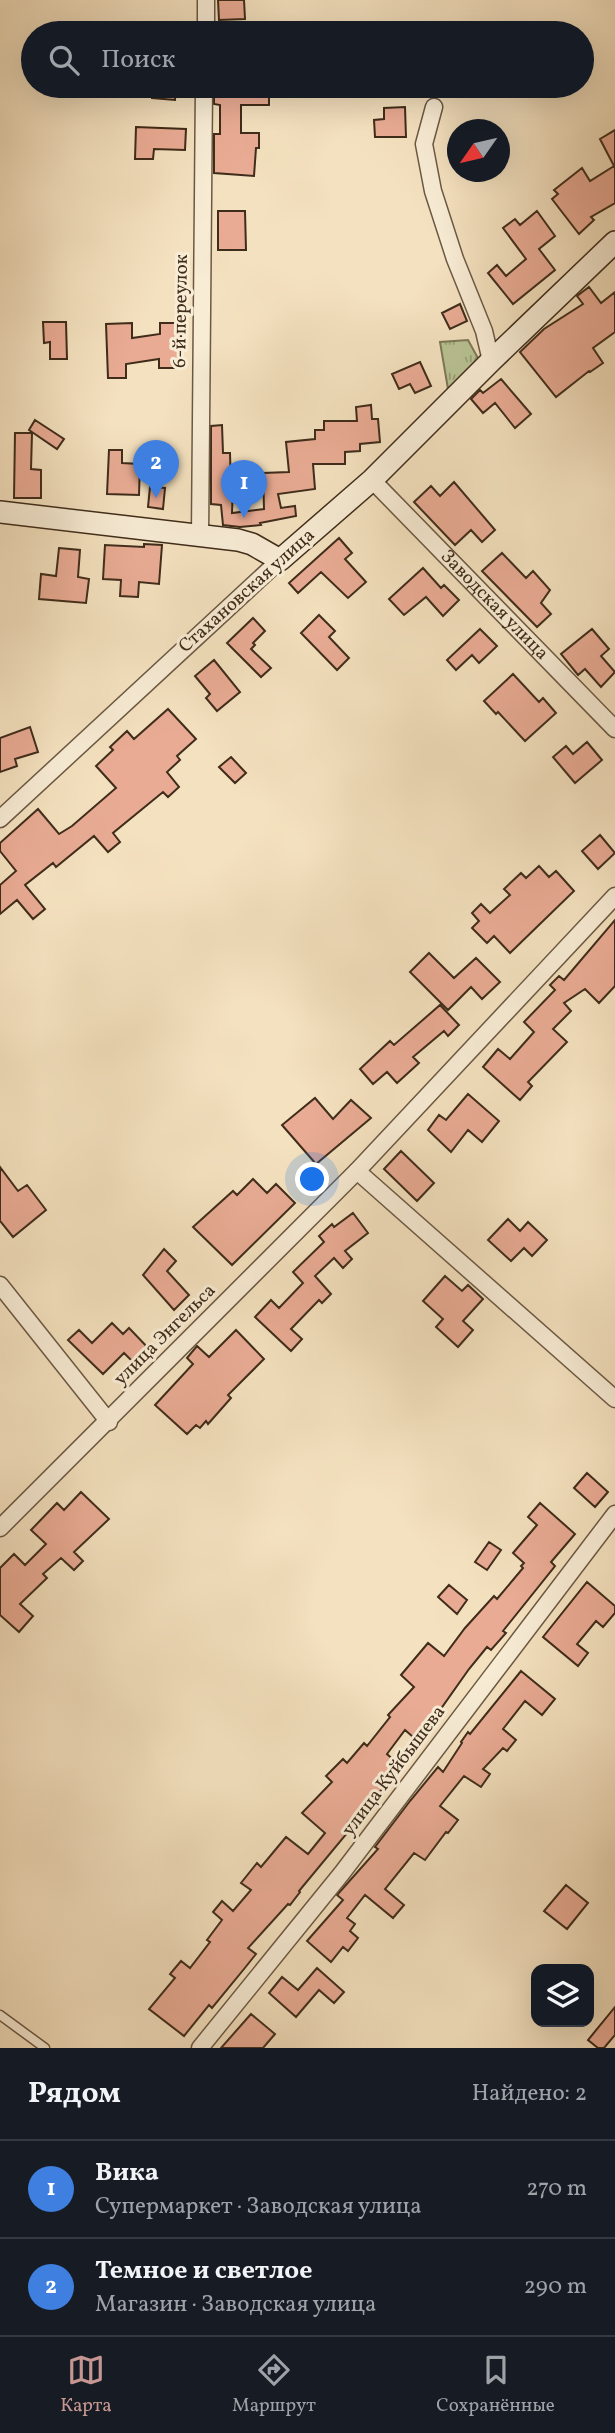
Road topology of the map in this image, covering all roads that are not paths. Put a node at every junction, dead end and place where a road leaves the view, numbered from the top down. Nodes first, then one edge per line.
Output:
1 (206, 0) edge
2 (205, 21) edge
3 (204, 98) edge
4 (434, 107) dead end
5 (615, 242) edge
6 (491, 361) junction
7 (372, 480) junction
8 (0, 512) edge
9 (200, 536) junction
10 (280, 560) junction
11 (615, 730) edge
12 (0, 818) edge
13 (615, 896) edge
14 (357, 1171) junction
15 (0, 1285) edge
16 (615, 1399) edge
17 (108, 1422) junction
18 (615, 1514) edge
19 (0, 1528) edge
20 (0, 2015) edge
21 (45, 2048) edge
22 (200, 2048) edge

1 - 2 street
3 - 9 street, 6-й переулок
4 - 6 street
5 - 6 street, Стахановская улица
6 - 7 street, Стахановская улица
7 - 10 street, Стахановская улица
7 - 11 street, Заводская улица
8 - 9 street
9 - 10 street
10 - 12 street, Стахановская улица
13 - 14 street, улица Энгельса
14 - 16 street
14 - 17 street, улица Энгельса
15 - 17 street
17 - 19 street, улица Энгельса
18 - 22 street, улица Куйбышева
20 - 21 lane

